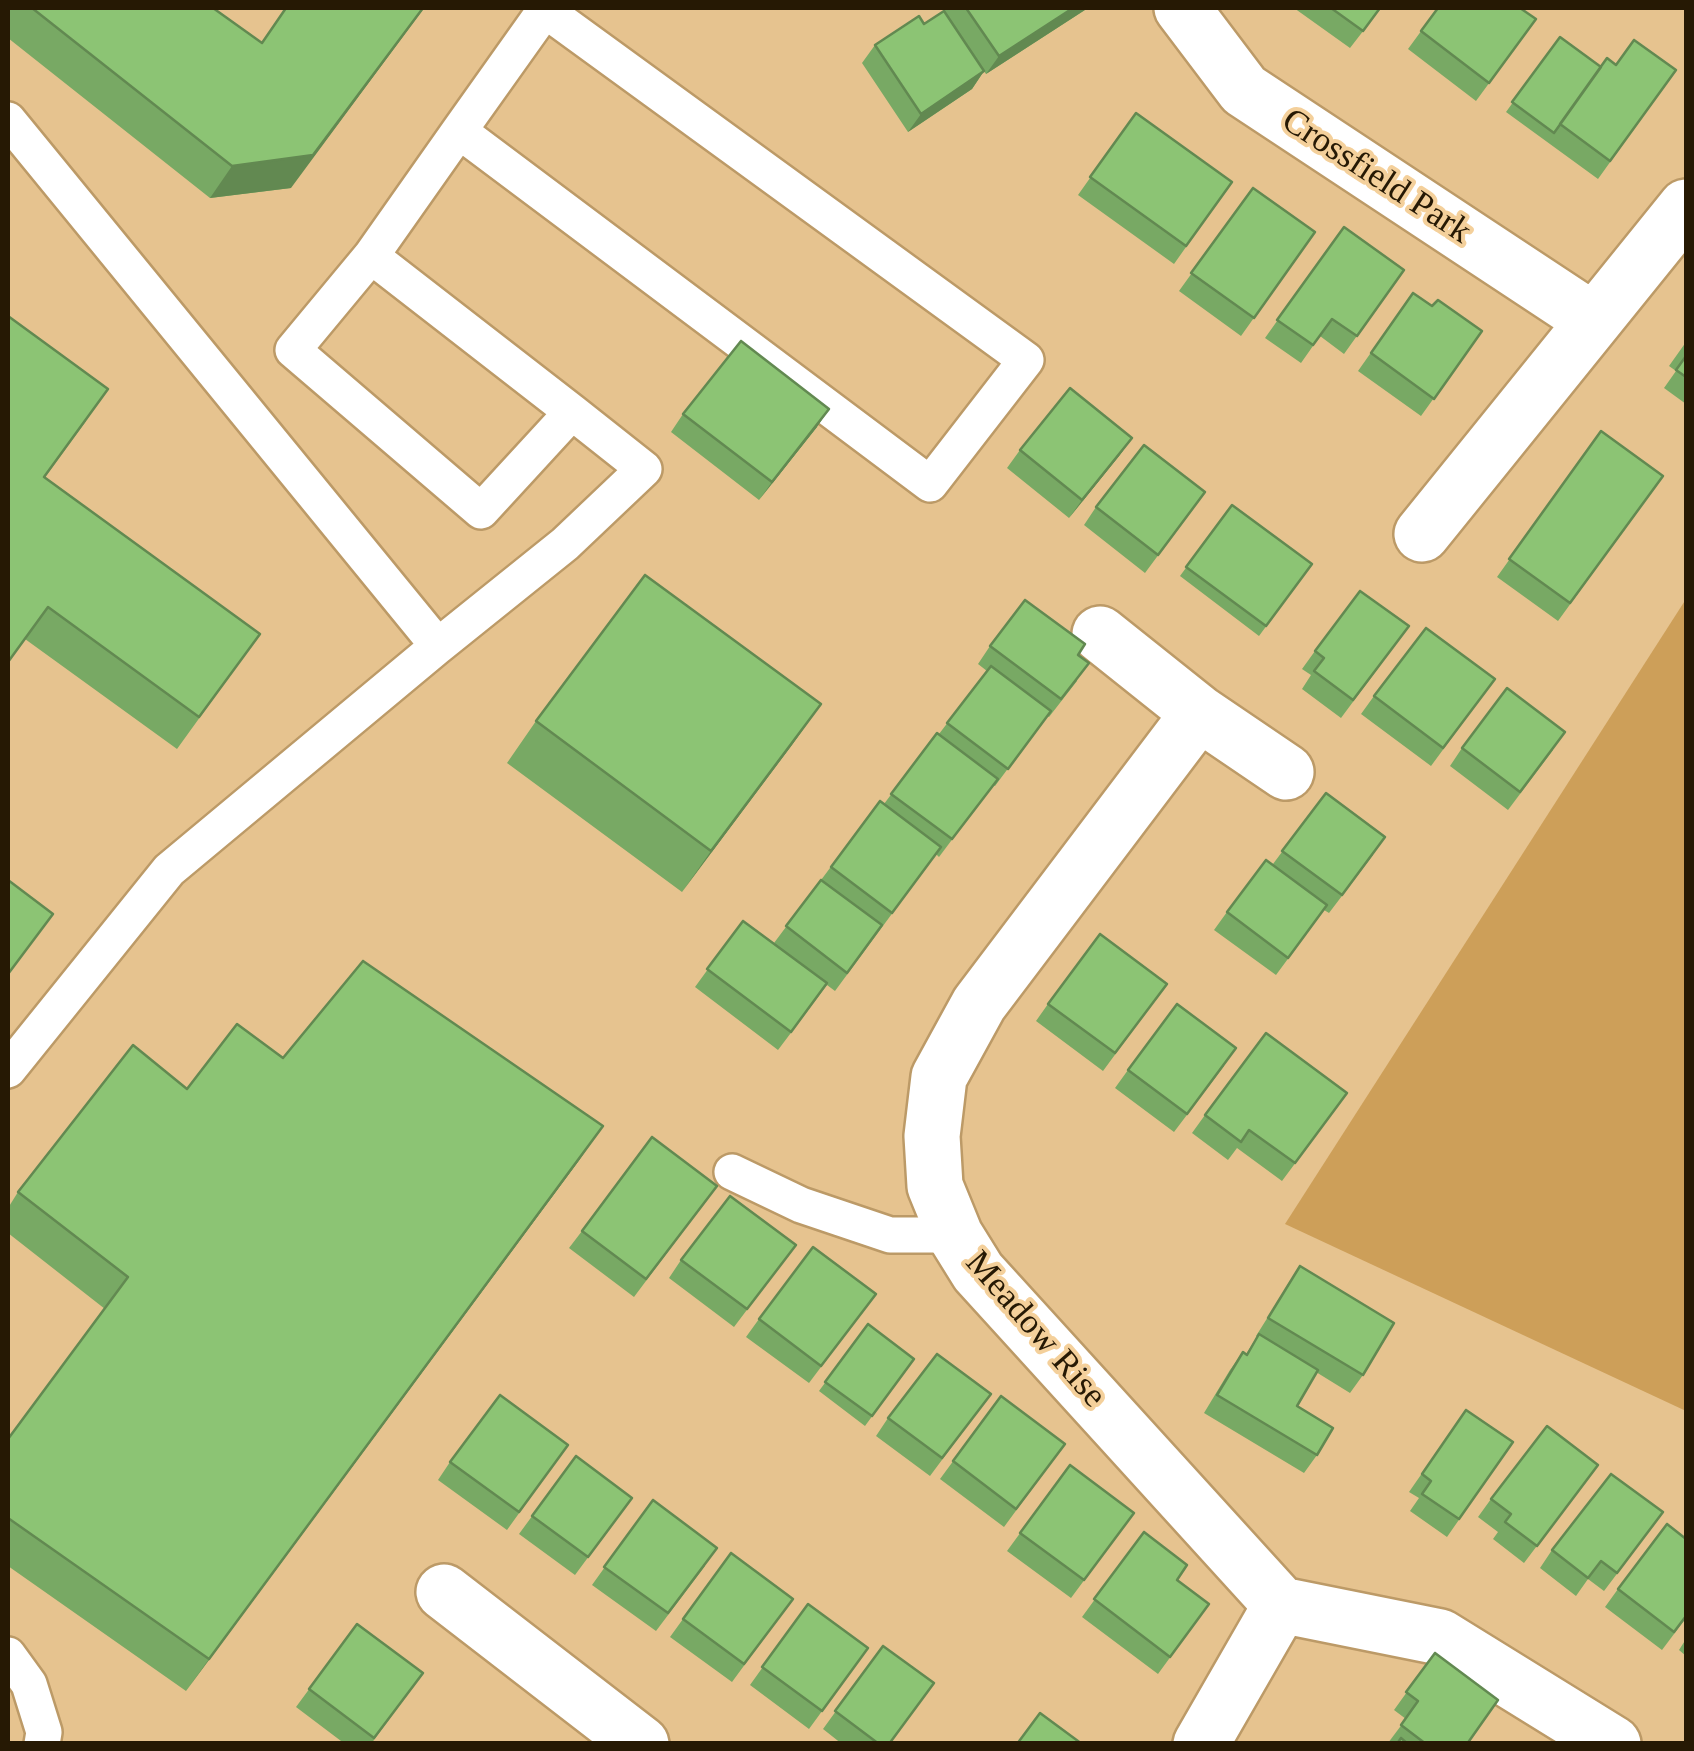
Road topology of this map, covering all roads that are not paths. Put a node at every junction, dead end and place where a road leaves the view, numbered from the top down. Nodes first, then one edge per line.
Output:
1 (1182, 8) edge
2 (8, 120) edge
3 (459, 131) junction
4 (1686, 207) edge
5 (371, 256) junction
6 (1594, 322) junction
7 (572, 412) junction
8 (1422, 534) dead end
9 (1100, 634) dead end
10 (438, 646) junction
11 (1199, 713) junction
12 (1286, 772) dead end
13 (8, 1070) edge
14 (732, 1172) dead end
15 (956, 1236) junction
16 (444, 1592) dead end
17 (1281, 1606) junction
18 (8, 1655) edge
19 (42, 1744) edge
20 (641, 1744) edge
21 (1201, 1744) edge
22 (1613, 1744) edge

1 - 6 street, Crossfield Park
2 - 10 lane
3 - 3 lane
3 - 5 lane
4 - 6 street
5 - 7 lane
5 - 7 lane
6 - 8 street
7 - 10 lane
9 - 11 street
10 - 13 lane
11 - 12 street
11 - 15 street, Meadow Rise
14 - 15 lane
15 - 17 street, Meadow Rise
16 - 20 street
17 - 21 street
17 - 22 street
18 - 19 lane

